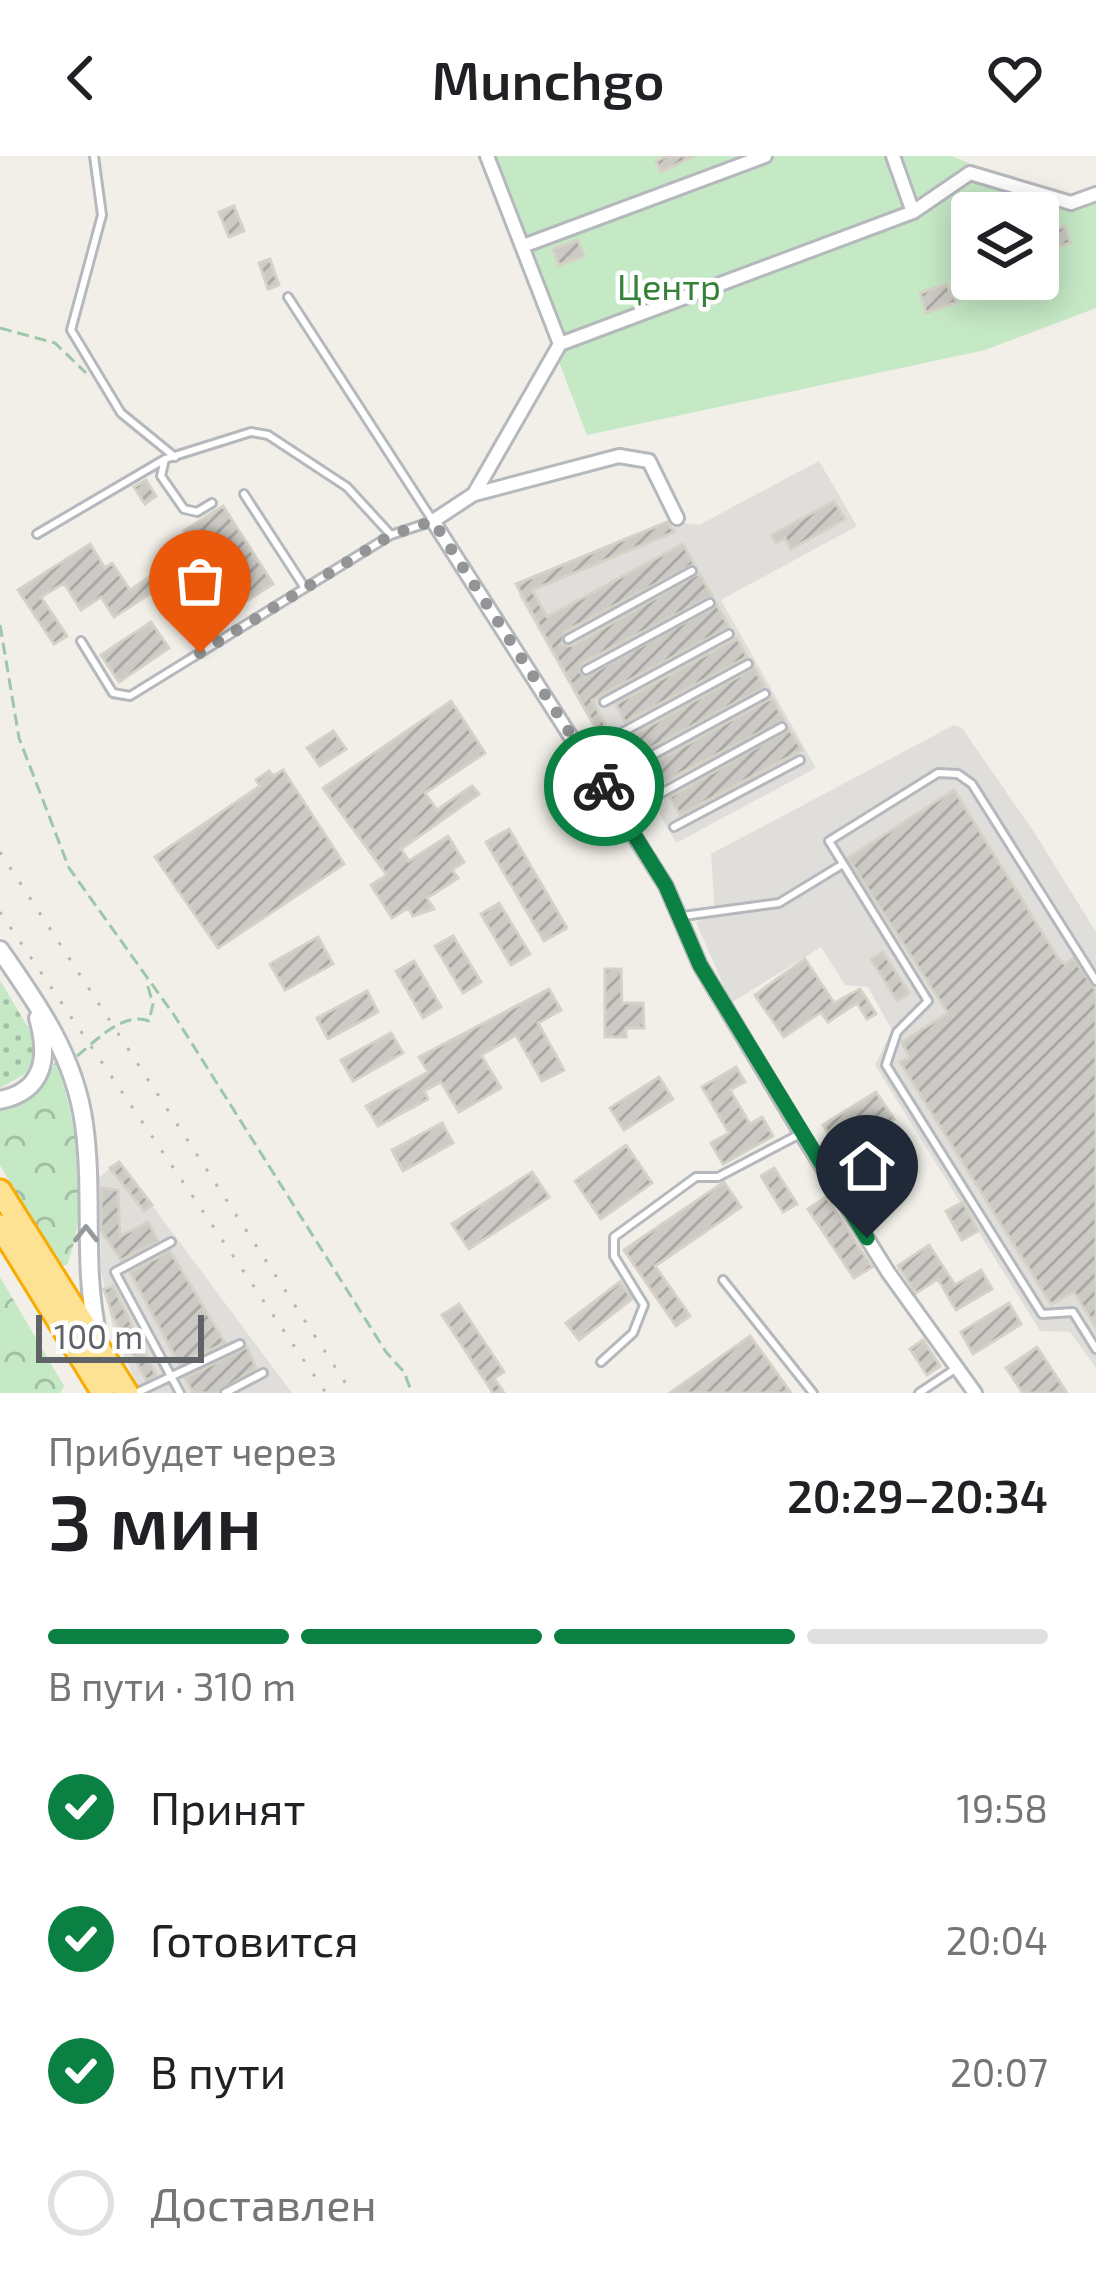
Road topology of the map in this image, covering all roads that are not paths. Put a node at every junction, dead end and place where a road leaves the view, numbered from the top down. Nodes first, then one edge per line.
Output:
1 (94, 156) edge
2 (487, 156) edge
3 (765, 156) edge
4 (893, 156) edge
5 (1096, 194) edge
6 (913, 212) junction
7 (523, 246) junction
8 (289, 297) dead end
9 (560, 344) junction
10 (176, 457) junction
11 (165, 459) junction
12 (244, 494) dead end
13 (474, 494) junction
14 (212, 503) dead end
15 (677, 518) dead end
16 (433, 521) junction
17 (37, 534) dead end
18 (391, 535) junction
19 (692, 571) dead end
20 (305, 588) junction
21 (710, 603) dead end
22 (729, 634) dead end
23 (568, 639) dead end
24 (81, 641) dead end
25 (748, 664) dead end
26 (586, 670) dead end
27 (765, 694) dead end
28 (604, 702) dead end
29 (782, 727) dead end
30 (584, 753) junction
31 (800, 760) dead end
32 (638, 763) dead end
33 (656, 796) dead end
34 (674, 826) dead end
35 (843, 864) junction
36 (679, 917) junction
37 (0, 950) edge
38 (1096, 981) edge
39 (31, 994) junction
40 (0, 1100) edge
41 (801, 1133) junction
42 (0, 1191) edge
43 (1, 1231) edge
44 (171, 1242) dead end
45 (723, 1280) dead end
46 (240, 1344) dead end
47 (1096, 1349) edge
48 (100, 1350) junction
49 (601, 1362) dead end
50 (955, 1369) junction
51 (262, 1373) dead end
52 (173, 1379) junction
53 (119, 1391) edge
54 (180, 1393) edge
55 (225, 1393) edge
56 (813, 1393) edge
57 (919, 1393) edge
58 (975, 1393) edge

1 - 10 lane
2 - 7 street
3 - 7 street
4 - 6 street
5 - 6 street
6 - 9 street
7 - 9 street
8 - 16 lane
9 - 13 street
10 - 11 lane
10 - 18 lane
11 - 14 lane
11 - 17 lane
12 - 20 lane
13 - 15 street
13 - 16 street
16 - 18 lane
16 - 30 street
18 - 20 lane
19 - 23 lane
20 - 24 lane
21 - 26 lane
22 - 28 lane
25 - 30 lane
27 - 32 lane
29 - 33 lane
30 - 36 street
31 - 34 lane
35 - 36 lane
35 - 38 lane
35 - 47 lane
36 - 41 street
37 - 39 main road
39 - 40 main road
48 -> 39 main road
41 - 49 lane
41 - 50 street
42 - 48 highway
43 - 53 highway
44 - 52 lane
45 - 56 lane
46 - 52 lane
48 - 53 highway
50 - 57 lane
50 - 58 street
51 - 55 lane
52 - 53 lane
52 - 54 lane

